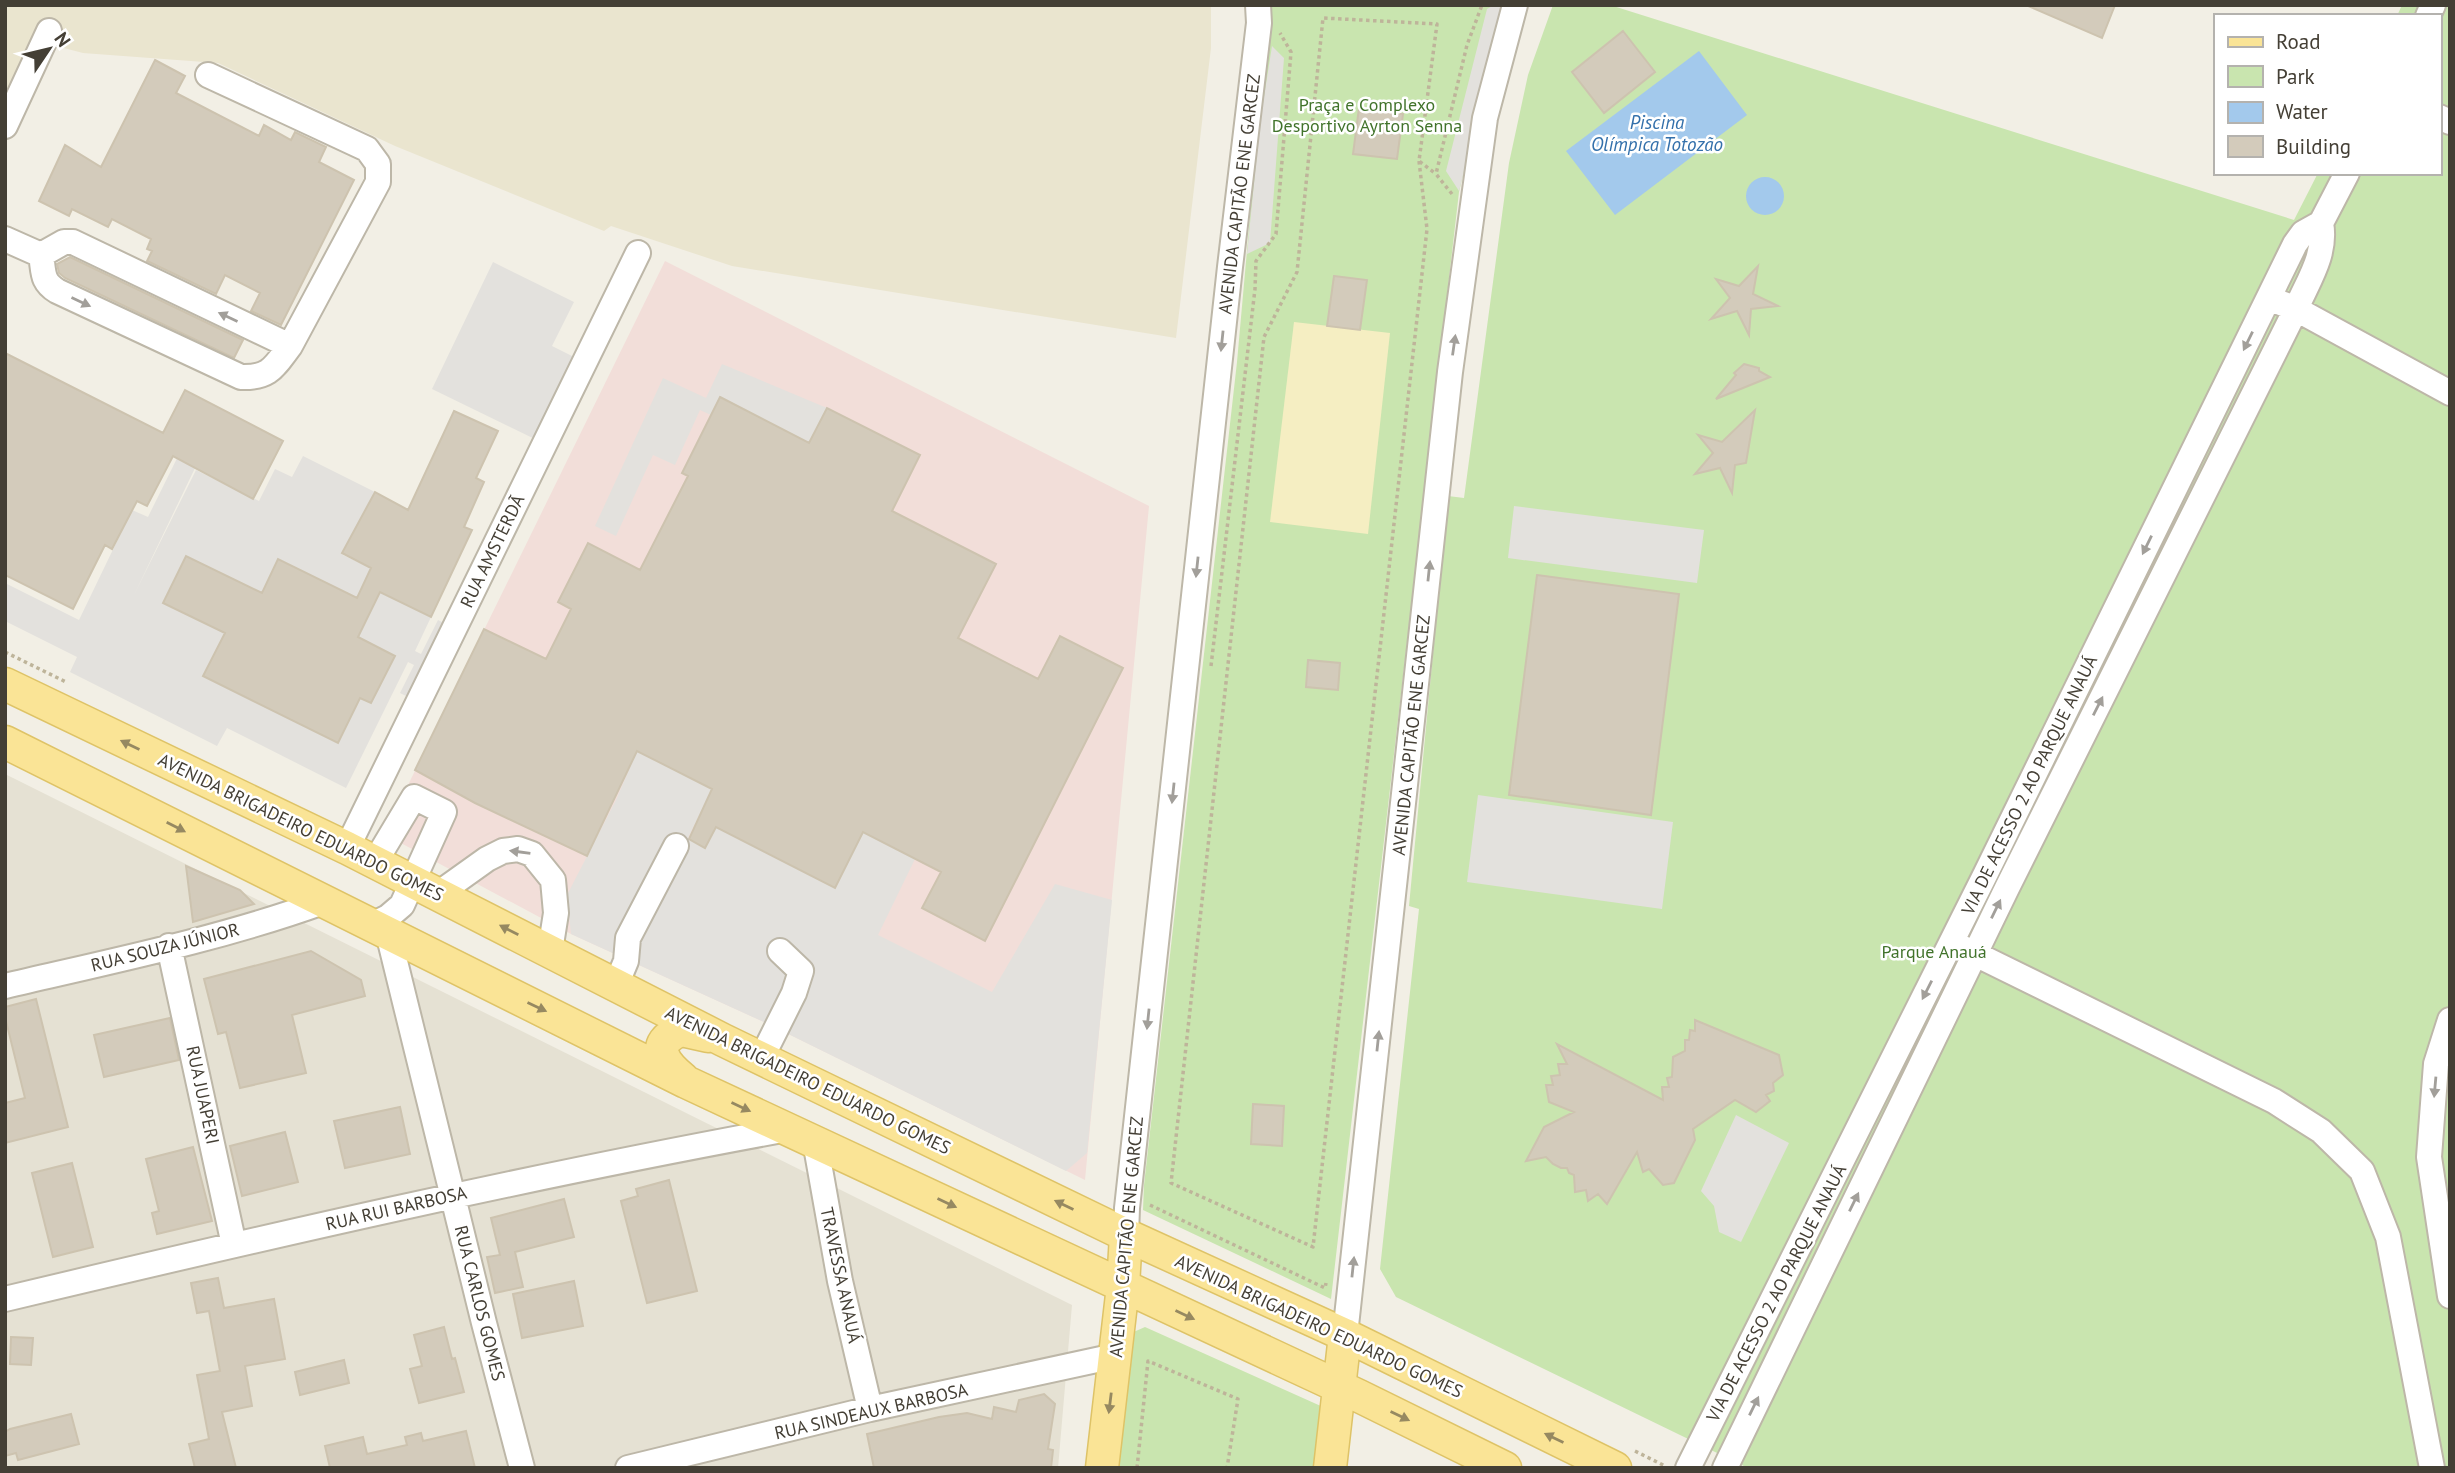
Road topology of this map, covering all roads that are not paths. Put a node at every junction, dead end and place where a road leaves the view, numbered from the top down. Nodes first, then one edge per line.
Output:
1 (1258, 5) edge
2 (1515, 5) edge
3 (49, 31) dead end
4 (208, 75) dead end
5 (5, 126) edge
6 (2346, 175) edge
7 (2321, 223) junction
8 (5, 239) edge
9 (638, 253) dead end
10 (41, 255) junction
11 (2268, 298) junction
12 (2296, 309) junction
13 (290, 346) junction
14 (2450, 393) edge
15 (5, 684) edge
16 (46, 705) junction
17 (8, 743) edge
18 (676, 846) dead end
19 (347, 848) junction
20 (375, 862) junction
21 (426, 888) junction
22 (323, 902) junction
23 (380, 929) junction
24 (1951, 943) junction
25 (169, 946) junction
26 (550, 951) junction
27 (780, 951) dead end
28 (1975, 954) junction
29 (5, 986) edge
30 (624, 988) junction
31 (2450, 1020) edge
32 (723, 1040) junction
33 (609, 1042) junction
34 (761, 1059) junction
35 (686, 1082) junction
36 (802, 1135) junction
37 (453, 1195) junction
38 (1126, 1236) junction
39 (234, 1245) junction
40 (1123, 1286) junction
41 (2450, 1296) edge
42 (5, 1299) edge
43 (1345, 1335) junction
44 (1115, 1356) junction
45 (1339, 1387) junction
46 (870, 1409) junction
47 (522, 1468) edge
48 (628, 1468) edge
49 (1102, 1468) edge
50 (1330, 1468) edge
51 (1505, 1468) edge
52 (1615, 1468) edge
53 (1688, 1468) edge
54 (1725, 1468) edge
55 (2432, 1468) edge

1 -> 38 street, AVENIDA CAPITÃO ENE GARCEZ
43 -> 2 street, AVENIDA CAPITÃO ENE GARCEZ
3 - 5 street
4 - 13 street
6 - 7 street, VIA DE ACESSO 2 AO PARQUE ANAUÁ
7 - 11 street, VIA DE ACESSO 2 AO PARQUE ANAUÁ
7 - 12 street, VIA DE ACESSO 2 AO PARQUE ANAUÁ
8 - 10 street
9 - 19 street, RUA AMSTERDÃ
13 -> 10 street
10 -> 13 street
11 - 12 street
11 -> 24 street, VIA DE ACESSO 2 AO PARQUE ANAUÁ
12 - 14 street
28 -> 12 street, VIA DE ACESSO 2 AO PARQUE ANAUÁ
15 - 16 main road, AVENIDA BRIGADEIRO EDUARDO GOMES
16 - 17 main road
19 -> 16 main road, AVENIDA BRIGADEIRO EDUARDO GOMES
17 -> 22 main road
18 - 30 street
19 - 20 main road, AVENIDA BRIGADEIRO EDUARDO GOMES
20 - 21 main road, AVENIDA BRIGADEIRO EDUARDO GOMES
20 - 21 street
21 - 23 street
26 -> 21 main road, AVENIDA BRIGADEIRO EDUARDO GOMES
26 -> 21 street
22 - 23 main road
22 - 25 street, RUA SOUZA JÚNIOR
23 -> 33 main road
23 - 37 street, RUA CARLOS GOMES
24 - 28 street
24 -> 53 street, VIA DE ACESSO 2 AO PARQUE ANAUÁ
25 - 29 street, RUA SOUZA JÚNIOR
25 - 39 street, RUA JUAPERI
26 - 30 main road, AVENIDA BRIGADEIRO EDUARDO GOMES
27 - 34 street
54 -> 28 street, VIA DE ACESSO 2 AO PARQUE ANAUÁ
28 - 55 street
30 - 32 main road, AVENIDA BRIGADEIRO EDUARDO GOMES
30 - 33 main road
31 -> 41 street
32 - 34 main road, AVENIDA BRIGADEIRO EDUARDO GOMES
32 - 35 main road
33 - 35 main road
38 -> 34 main road, AVENIDA BRIGADEIRO EDUARDO GOMES
35 -> 36 main road
36 - 37 street, RUA RUI BARBOSA
36 -> 40 main road
36 - 46 street, TRAVESSA ANAUÁ
37 - 39 street, RUA RUI BARBOSA
37 - 47 street, RUA CARLOS GOMES
38 - 40 main road, AVENIDA CAPITÃO ENE GARCEZ
38 - 43 main road, AVENIDA BRIGADEIRO EDUARDO GOMES
39 - 42 street, RUA RUI BARBOSA
40 - 44 main road, AVENIDA CAPITÃO ENE GARCEZ
40 -> 45 main road
43 - 45 main road, AVENIDA CAPITÃO ENE GARCEZ
52 -> 43 main road, AVENIDA BRIGADEIRO EDUARDO GOMES
44 - 46 street, RUA SINDEAUX BARBOSA
44 -> 49 main road, AVENIDA CAPITÃO ENE GARCEZ
45 - 50 main road, AVENIDA CAPITÃO ENE GARCEZ
45 -> 51 main road
46 - 48 street, RUA SINDEAUX BARBOSA

